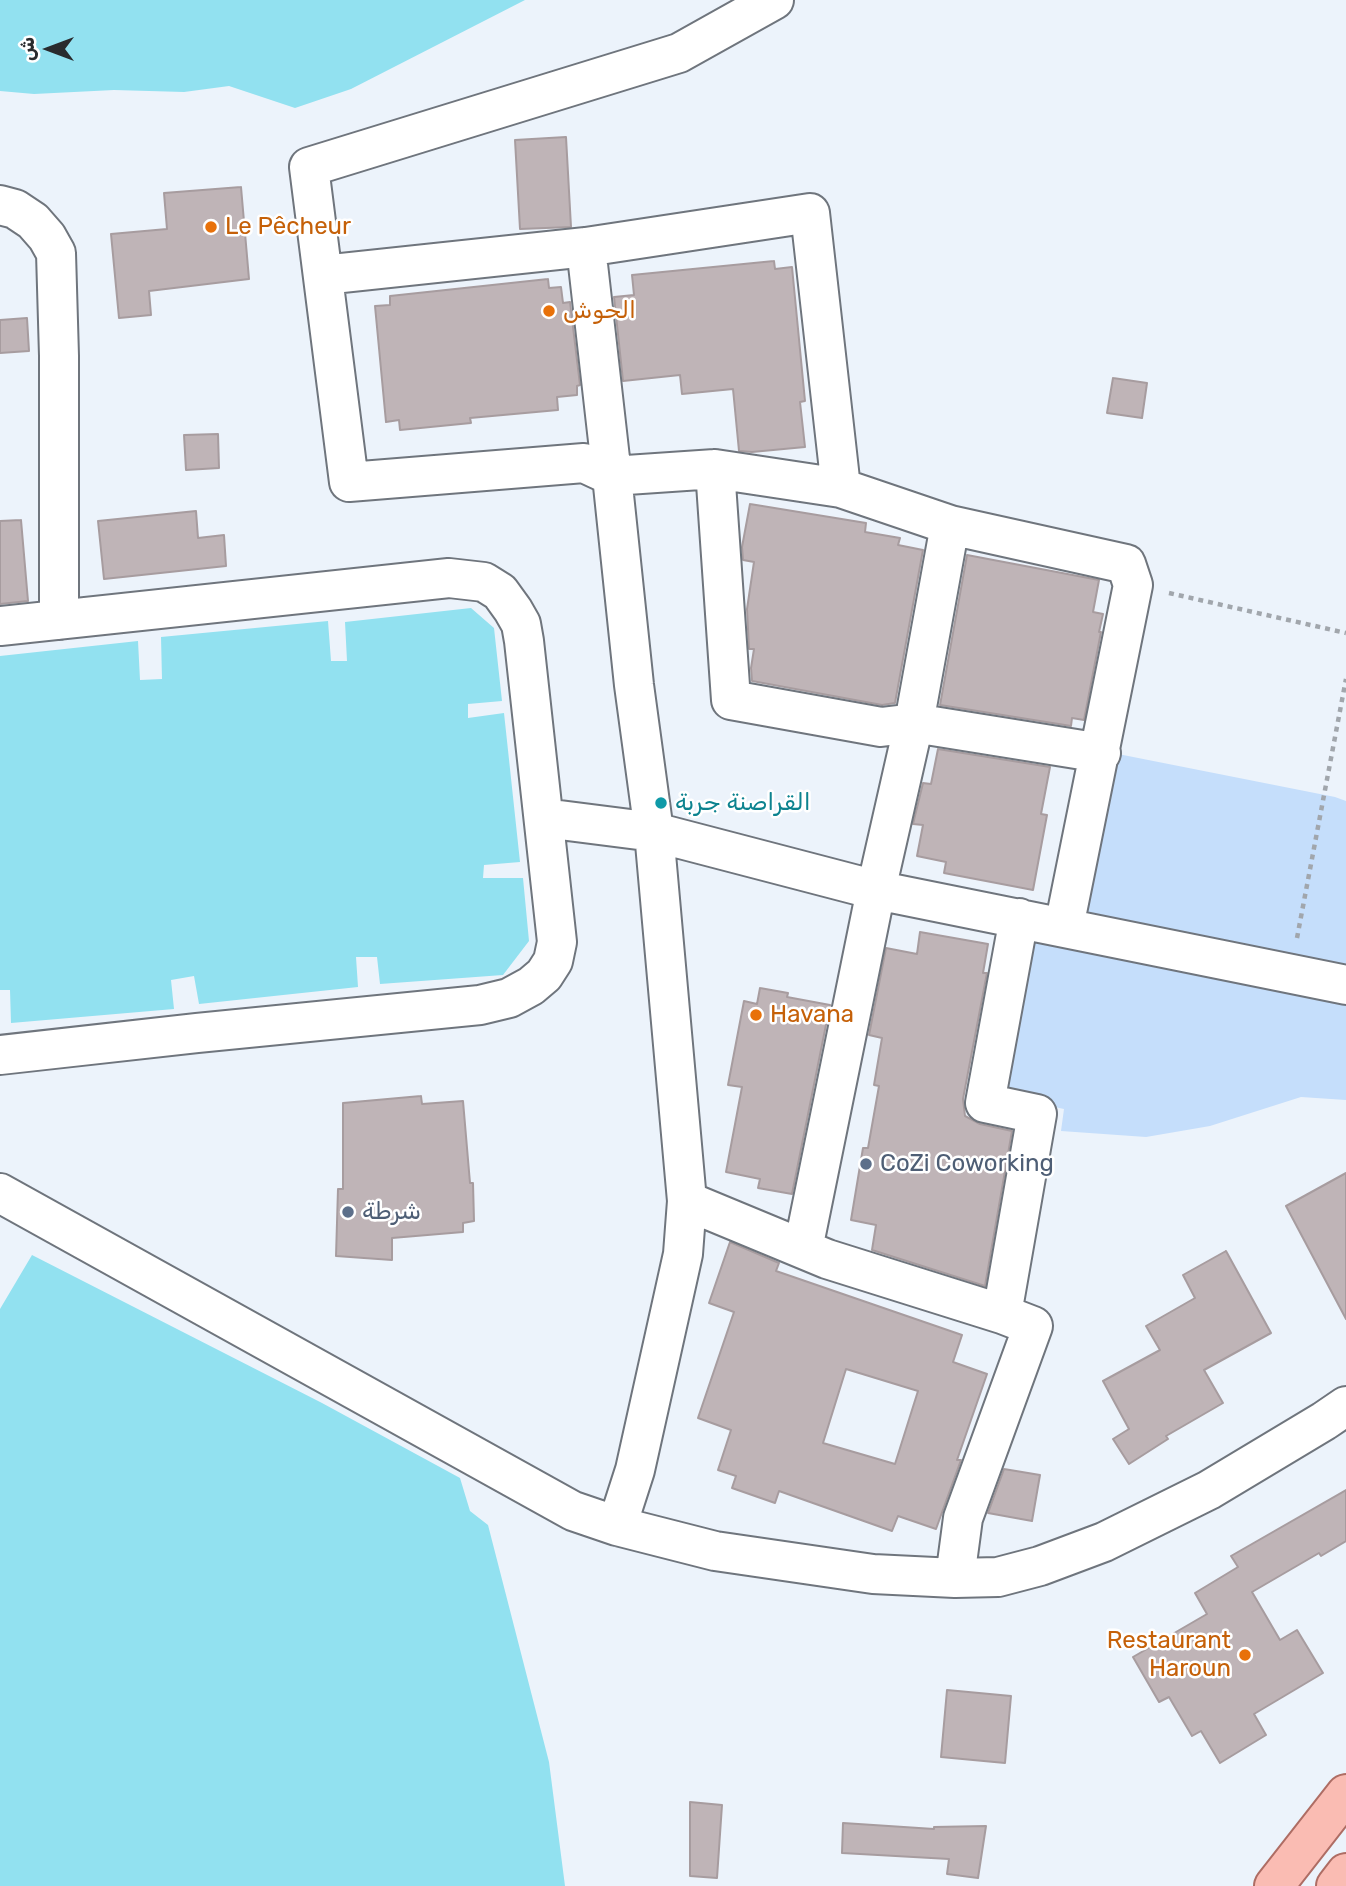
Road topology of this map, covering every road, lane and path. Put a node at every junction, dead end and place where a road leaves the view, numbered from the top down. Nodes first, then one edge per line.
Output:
1 (774, 0) edge
2 (0, 205) edge
3 (586, 247) junction
4 (323, 275) junction
5 (715, 470) junction
6 (612, 476) junction
7 (841, 488) junction
8 (950, 525) junction
9 (1133, 584) junction
10 (59, 620) junction
11 (0, 626) edge
12 (1346, 634) edge
13 (1346, 679) edge
14 (914, 723) junction
15 (1101, 753) junction
16 (544, 818) junction
17 (654, 832) junction
18 (876, 890) junction
19 (1019, 918) junction
20 (1064, 927) junction
21 (1291, 973) junction
22 (1346, 985) edge
23 (0, 1055) edge
24 (0, 1193) edge
25 (687, 1201) junction
26 (803, 1249) junction
27 (1002, 1314) junction
28 (1346, 1406) edge
29 (617, 1526) junction
30 (955, 1578) junction
31 (1346, 1794) edge
32 (1346, 1873) edge
33 (1274, 1886) edge
34 (1336, 1886) edge

1 - 4 street
2 - 10 street
3 - 4 street
3 - 6 street
3 - 7 street
4 - 6 street
5 - 6 street
5 - 7 street
5 - 14 street
6 - 17 street
7 - 8 street
8 - 9 street
8 - 14 street
9 - 12 path
9 - 15 street
10 - 11 street
10 - 16 street
13 - 21 path
14 - 15 street
14 - 18 street
15 - 20 street
16 - 17 street
16 - 23 street
17 - 18 street
17 - 25 street
18 - 19 street
18 - 26 street
19 - 20 street
19 - 27 street
20 - 21 street
21 - 22 street
24 - 29 street
25 - 26 street
25 - 29 street
26 - 27 street
27 - 30 street
28 - 30 street
29 - 30 street
31 - 33 main road
32 - 34 main road

